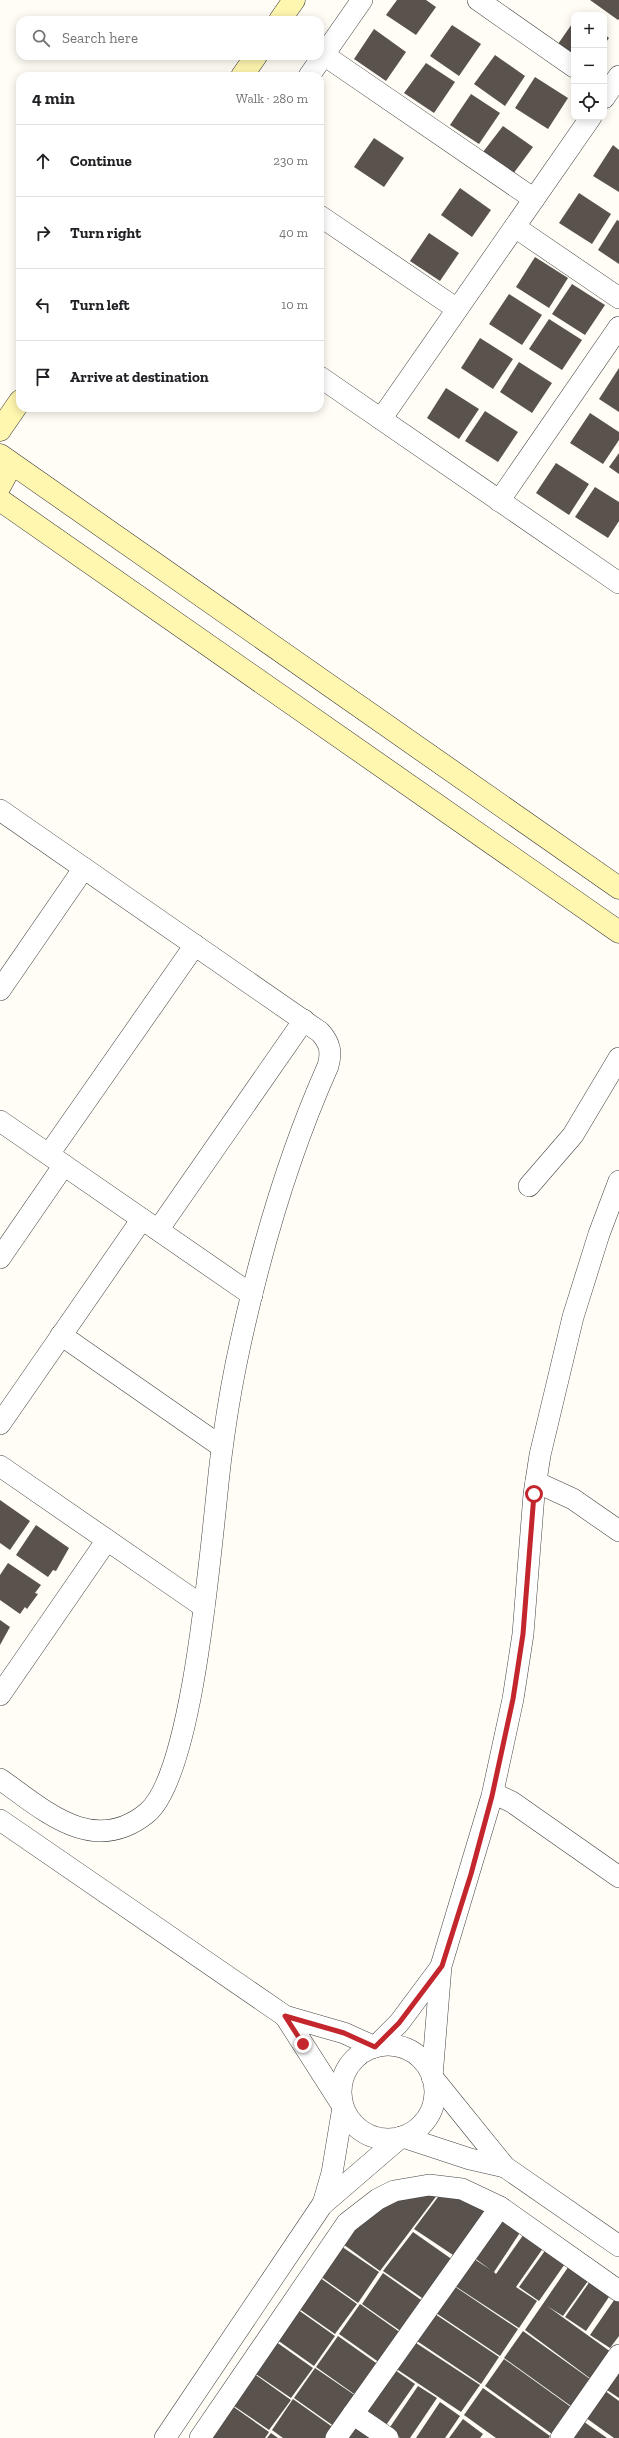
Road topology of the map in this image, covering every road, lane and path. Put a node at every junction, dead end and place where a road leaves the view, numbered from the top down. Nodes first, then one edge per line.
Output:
1 (294, 0) edge
2 (362, 0) edge
3 (478, 0) edge
4 (283, 16) edge
5 (324, 54) joint
6 (253, 60) edge
7 (320, 60) edge
8 (571, 65) edge
9 (245, 72) edge
10 (312, 72) edge
11 (588, 120) edge
12 (534, 199) junction
13 (324, 219) edge
14 (515, 227) junction
15 (619, 298) edge
16 (457, 309) junction
17 (619, 327) edge
18 (324, 380) edge
19 (16, 407) edge
20 (381, 419) junction
21 (0, 430) edge
22 (3, 458) edge
23 (0, 486) edge
24 (0, 500) edge
25 (499, 501) junction
26 (618, 579) edge
27 (0, 810) edge
28 (84, 868) junction
29 (619, 888) edge
30 (619, 932) edge
31 (195, 945) junction
32 (0, 990) edge
33 (304, 1020) junction
34 (619, 1058) edge
35 (0, 1121) edge
36 (57, 1160) junction
37 (619, 1181) edge
38 (529, 1186) dead end
39 (150, 1224) junction
40 (0, 1258) edge
41 (252, 1295) junction
42 (61, 1335) junction
43 (0, 1424) edge
44 (222, 1447) junction
45 (0, 1466) edge
46 (536, 1482) junction
47 (619, 1531) edge
48 (107, 1540) junction
49 (204, 1607) junction
50 (0, 1695) edge
51 (0, 1779) edge
52 (493, 1793) junction
53 (0, 1820) edge
54 (619, 1877) edge
55 (442, 1966) junction
56 (285, 2016) junction
57 (375, 2047) junction
58 (432, 2078) junction
59 (343, 2107) junction
60 (402, 2137) junction
61 (505, 2167) junction
62 (322, 2205) junction
63 (500, 2207) junction
64 (619, 2246) edge
65 (619, 2290) edge
66 (619, 2354) edge
67 (353, 2414) junction
68 (165, 2438) edge
69 (200, 2438) edge
70 (336, 2438) edge
71 (388, 2438) edge
72 (561, 2438) edge

1 - 4 street
2 - 5 street
3 - 8 street
5 - 12 street
6 - 9 street
7 - 10 street
11 - 12 street
12 - 14 street
13 - 16 street
14 - 15 street
14 - 16 street
16 - 20 street
17 - 25 street
18 - 20 street
19 - 21 street
20 - 25 street
22 - 23 street
22 - 29 street
24 - 30 street
25 - 26 street
27 - 28 street
28 - 31 street
28 - 32 street
31 - 33 street
31 - 36 street
33 - 39 street
33 - 41 street
34 - 38 street
35 - 36 street
36 - 39 street
36 - 40 street
37 - 46 street
39 - 41 street
39 - 42 street
41 - 44 street
42 - 43 street
42 - 44 street
44 - 49 street
45 - 48 street
46 - 47 street
46 - 52 street
48 - 49 street
48 - 50 street
49 - 51 street
52 - 54 street
52 - 55 street
53 - 56 street
55 - 57 street
55 - 58 street
56 - 57 street
56 - 59 street
57 - 58 street
57 - 59 street
58 - 60 street
58 - 61 street
59 - 60 street
59 - 62 street
60 - 61 street
60 - 62 street
61 - 64 street
62 - 68 street
63 - 65 street
63 - 67 street
63 - 69 street
66 - 72 street
67 - 70 street
67 - 71 street

